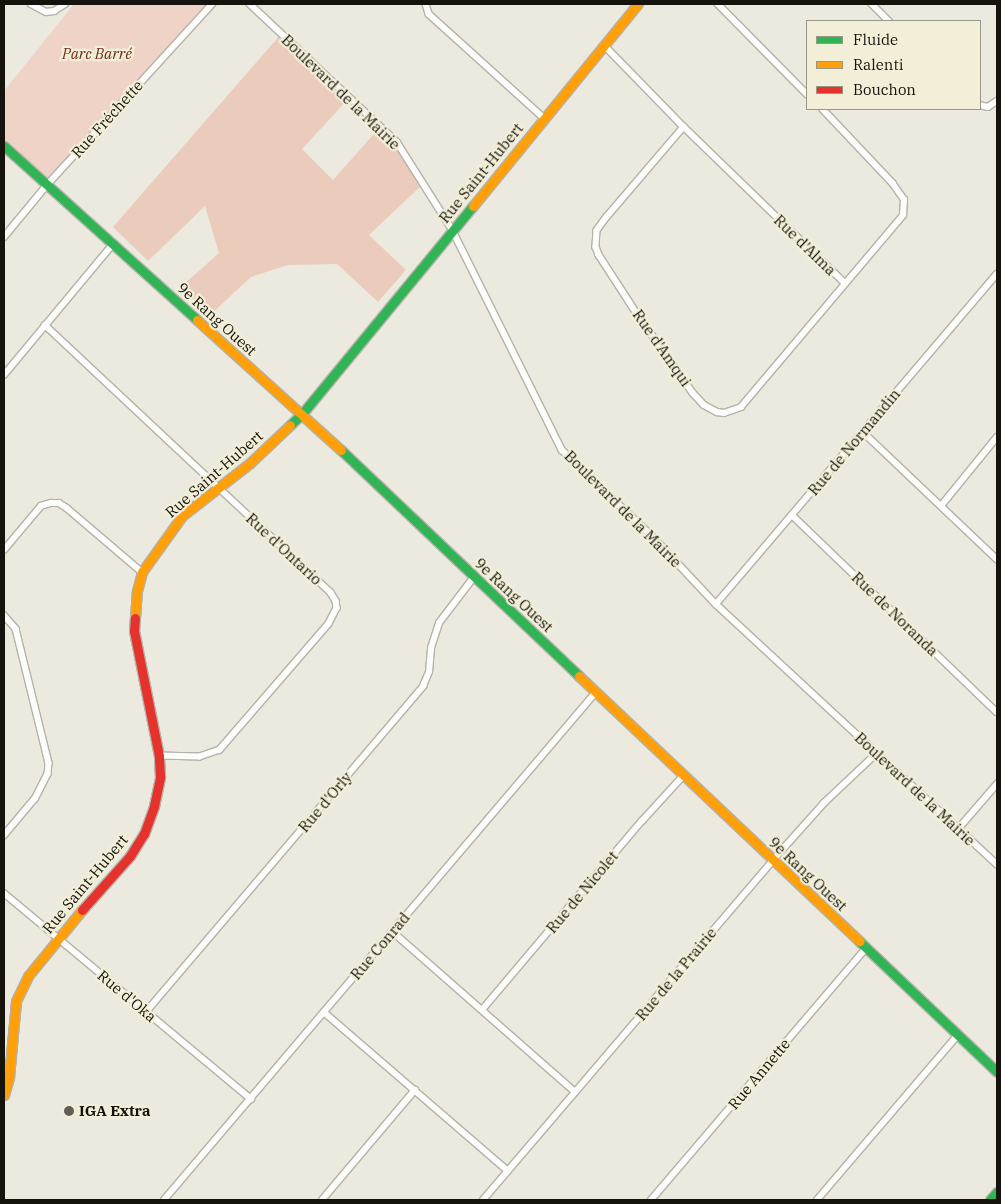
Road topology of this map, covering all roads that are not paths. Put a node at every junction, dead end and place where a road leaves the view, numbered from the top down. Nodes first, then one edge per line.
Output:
1 (31, 4) edge
2 (65, 4) edge
3 (212, 4) edge
4 (250, 4) edge
5 (426, 4) edge
6 (638, 4) edge
7 (718, 4) edge
8 (872, 4) edge
9 (888, 20) edge
10 (604, 44) junction
11 (806, 93) edge
12 (997, 102) edge
13 (981, 105) edge
14 (823, 110) edge
15 (544, 118) junction
16 (684, 127) junction
17 (4, 146) edge
18 (47, 185) junction
19 (452, 229) junction
20 (4, 237) edge
21 (113, 244) junction
22 (997, 274) edge
23 (992, 280) junction
24 (845, 283) junction
25 (997, 285) edge
26 (45, 325) junction
27 (4, 374) edge
28 (302, 414) junction
29 (863, 432) junction
30 (997, 437) edge
31 (218, 488) junction
32 (941, 506) junction
33 (792, 515) junction
34 (4, 550) edge
35 (997, 559) edge
36 (142, 572) junction
37 (474, 577) junction
38 (716, 604) junction
39 (4, 615) edge
40 (596, 692) junction
41 (997, 712) edge
42 (876, 754) junction
43 (160, 756) junction
44 (684, 775) junction
45 (997, 784) edge
46 (958, 829) junction
47 (4, 836) edge
48 (773, 860) junction
49 (997, 864) edge
50 (4, 893) edge
51 (392, 931) junction
52 (57, 938) junction
53 (866, 948) junction
54 (482, 1010) junction
55 (146, 1012) junction
56 (324, 1012) junction
57 (958, 1035) junction
58 (8, 1048) edge
59 (997, 1072) edge
60 (415, 1090) junction
61 (575, 1092) junction
62 (4, 1095) edge
63 (250, 1099) junction
64 (508, 1171) junction
65 (997, 1192) edge
66 (164, 1200) edge
67 (322, 1200) edge
68 (483, 1200) edge
69 (651, 1200) edge
70 (817, 1200) edge
71 (990, 1200) edge

1 - 2 street
3 - 18 street, Rue Fréchette
4 - 19 street, Boulevard de la Mairie
5 - 15 street
6 - 10 street, Rue Saint-Hubert
7 - 11 street
8 - 9 street
10 - 15 street, Rue Saint-Hubert
10 - 16 street, Rue d'Alma
12 - 13 street
14 - 24 street, Rue d'Alma
15 - 19 street, Rue Saint-Hubert
16 - 24 street, Rue d'Alma
16 - 24 street, Rue d'Amqui
17 - 18 street, 9e Rang Ouest
18 - 20 street, Rue Fréchette
18 - 21 street, 9e Rang Ouest
19 - 28 street, Rue Saint-Hubert
19 - 38 street, Boulevard de la Mairie
21 - 26 street
21 - 28 street, 9e Rang Ouest
22 - 23 street, Rue de Normandin
23 - 25 street
23 - 29 street, Rue de Normandin
26 - 27 street
26 - 31 street, Rue d'Ontario
28 - 31 street, Rue Saint-Hubert
28 - 37 street, 9e Rang Ouest
29 - 32 street
29 - 33 street, Rue de Normandin
30 - 32 street
31 - 36 street, Rue Saint-Hubert
31 - 43 street, Rue d'Ontario
32 - 35 street
33 - 38 street, Rue de Normandin
33 - 41 street, Rue de Noranda
34 - 36 street
36 - 43 street, Rue Saint-Hubert
37 - 40 street, 9e Rang Ouest
37 - 55 street, Rue d'Orly
38 - 42 street, Boulevard de la Mairie
39 - 47 street
40 - 44 street, 9e Rang Ouest
40 - 51 street, Rue Conrad
42 - 46 street, Boulevard de la Mairie
42 - 48 street, Rue de la Prairie
43 - 52 street, Rue Saint-Hubert
44 - 48 street, 9e Rang Ouest
44 - 54 street, Rue de Nicolet
45 - 46 street
46 - 49 street, Boulevard de la Mairie
48 - 53 street, 9e Rang Ouest
48 - 61 street, Rue de la Prairie
50 - 52 street, Rue d'Oka
51 - 54 street
51 - 56 street, Rue Conrad
52 - 55 street, Rue d'Oka
52 - 58 street, Rue Saint-Hubert
53 - 57 street, 9e Rang Ouest
53 - 69 street, Rue Annette
54 - 61 street
55 - 63 street, Rue d'Oka
56 - 60 street
56 - 63 street, Rue Conrad
57 - 59 street, 9e Rang Ouest
57 - 70 street
58 - 62 street, Rue Saint-Hubert
60 - 64 street
60 - 67 street
61 - 64 street, Rue de la Prairie
63 - 66 street, Rue Conrad
64 - 68 street, Rue de la Prairie
65 - 71 street

